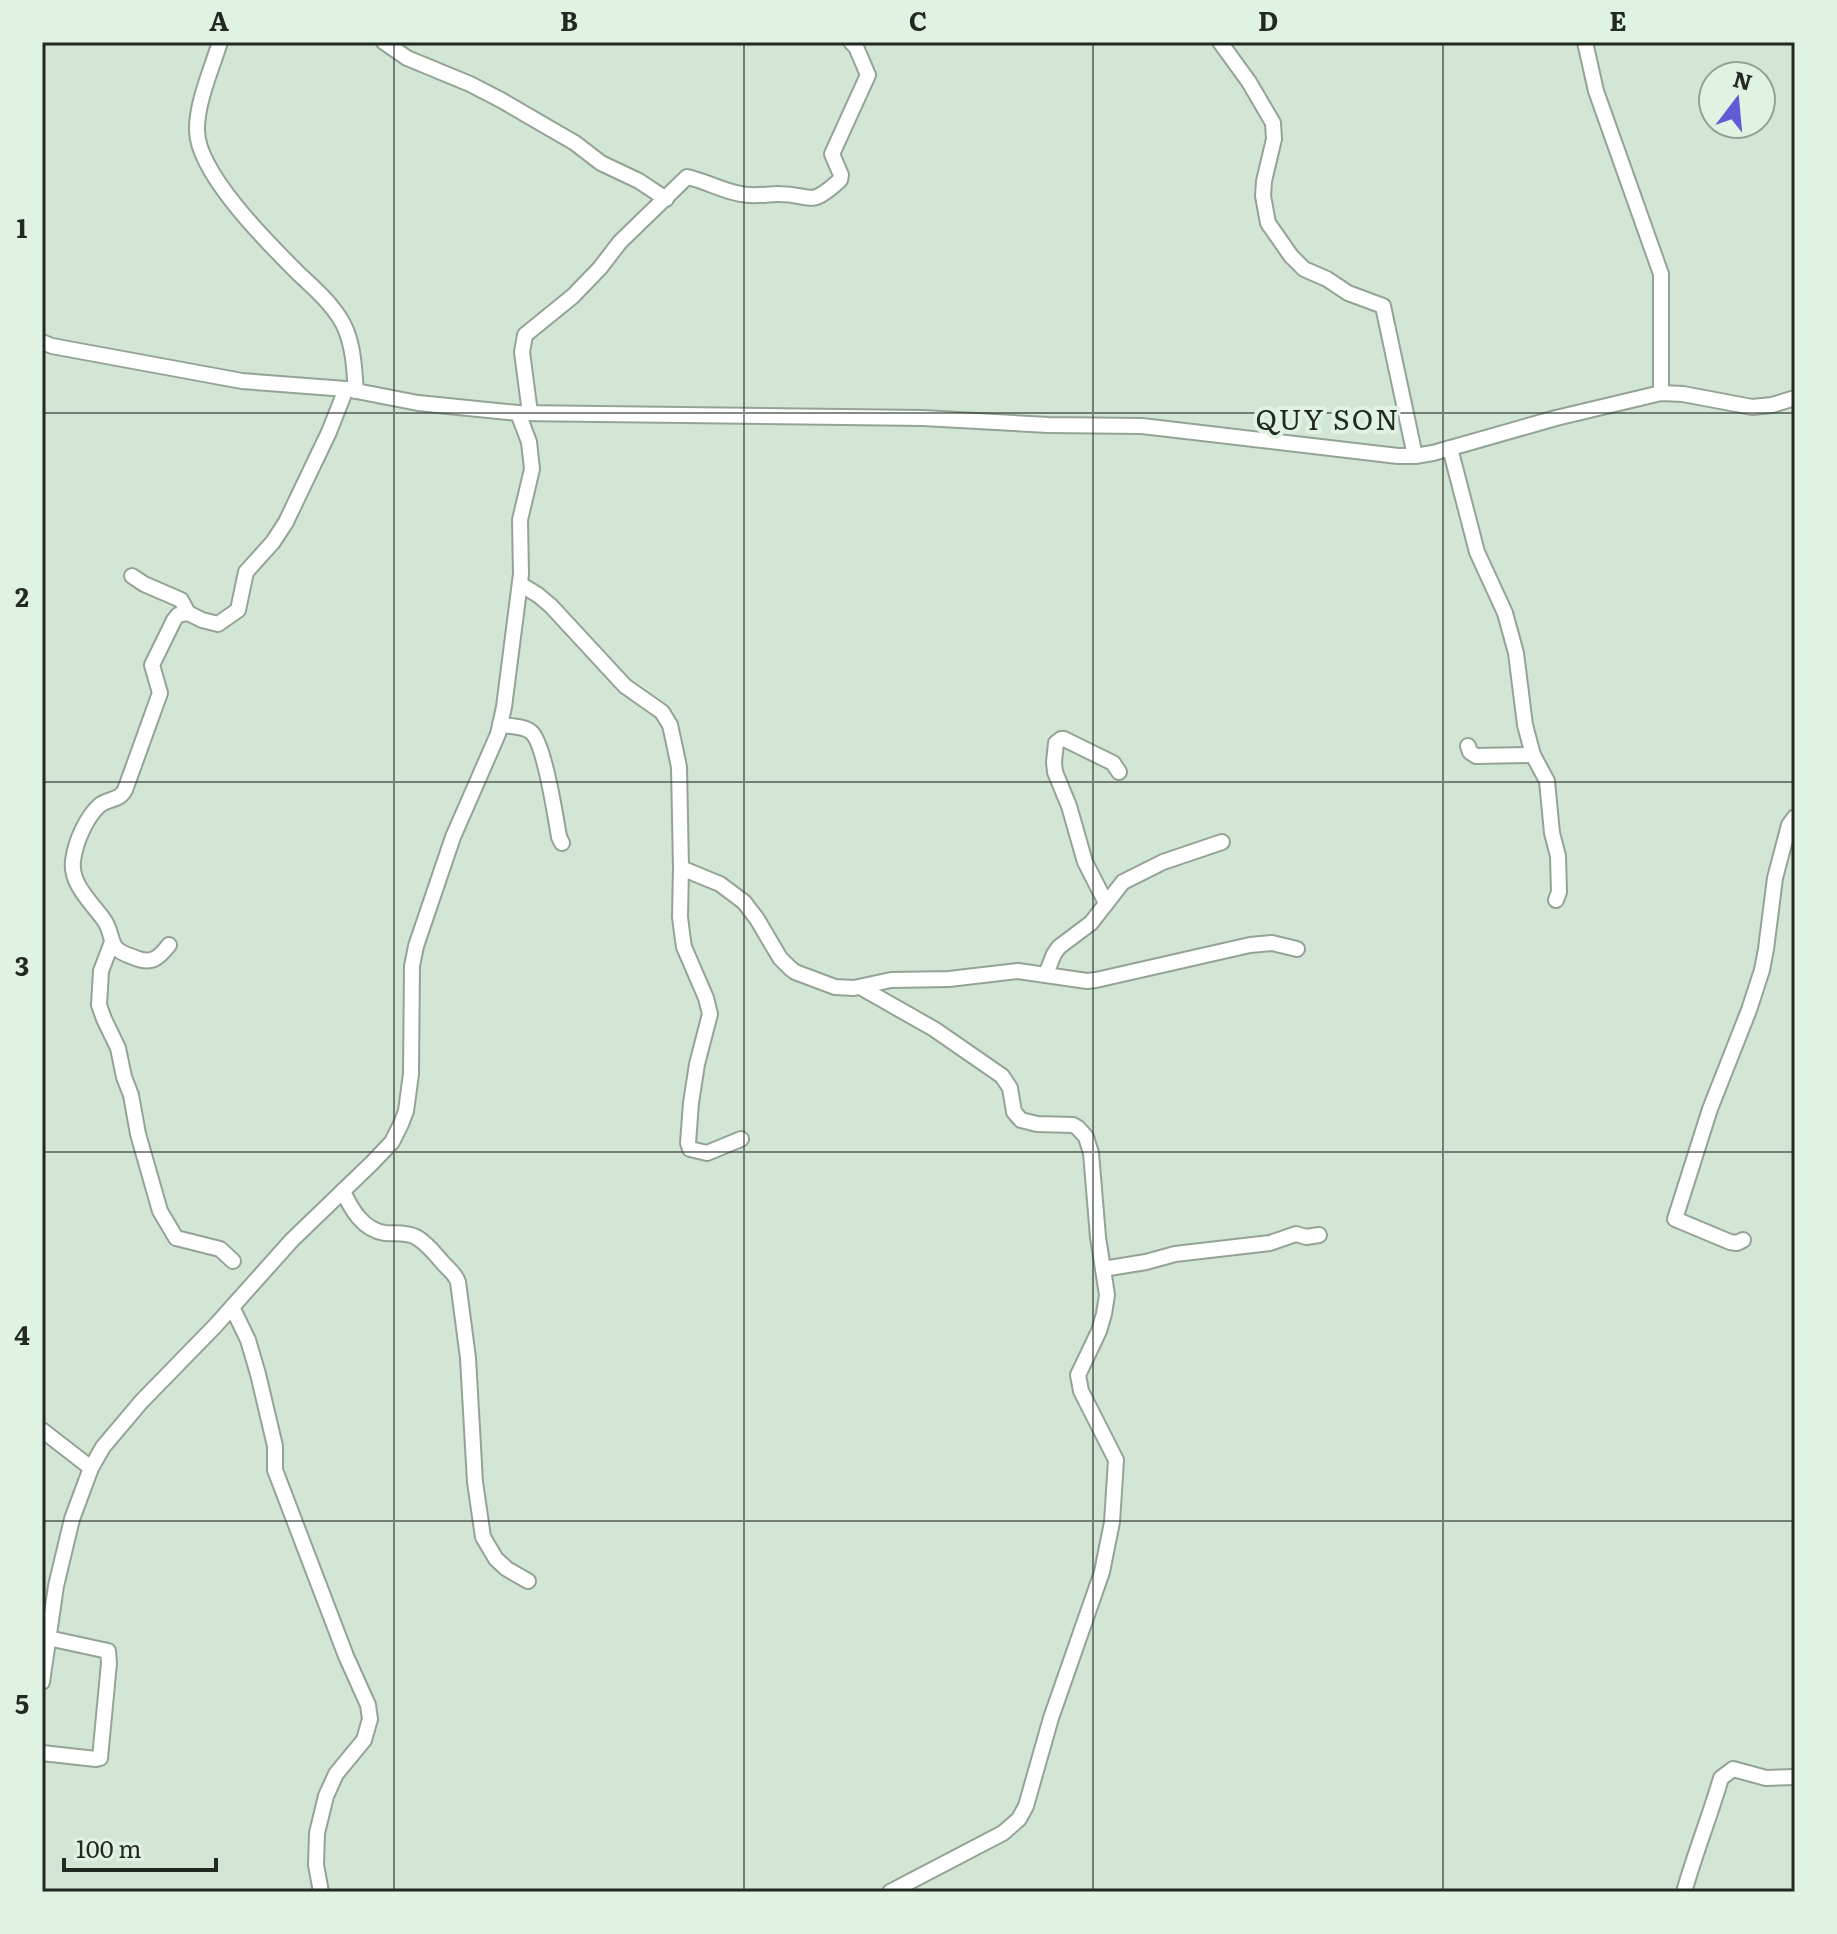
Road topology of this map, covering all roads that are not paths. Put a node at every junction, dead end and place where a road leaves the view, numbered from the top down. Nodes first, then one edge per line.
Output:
1 (220, 42) edge
2 (384, 42) edge
3 (851, 42) edge
4 (1220, 42) edge
5 (1585, 42) edge
6 (666, 199) junction
7 (42, 342) edge
8 (351, 390) junction
9 (1661, 393) junction
10 (1795, 398) edge
11 (524, 413) junction
12 (1450, 448) junction
13 (1415, 456) junction
14 (132, 576) dead end
15 (520, 584) junction
16 (188, 613) junction
17 (500, 725) junction
18 (1468, 746) dead end
19 (1533, 755) junction
20 (1119, 772) dead end
21 (1795, 817) edge
22 (1222, 842) dead end
23 (562, 843) dead end
24 (681, 868) junction
25 (1556, 900) dead end
26 (1106, 903) junction
27 (112, 942) junction
28 (169, 945) dead end
29 (1297, 949) dead end
30 (1046, 974) junction
31 (860, 987) junction
32 (741, 1139) dead end
33 (343, 1191) junction
34 (1319, 1235) dead end
35 (1743, 1240) dead end
36 (233, 1261) dead end
37 (1103, 1269) junction
38 (232, 1307) junction
39 (42, 1430) edge
40 (91, 1468) junction
41 (528, 1581) dead end
42 (48, 1638) junction
43 (42, 1682) edge
44 (42, 1753) edge
45 (1795, 1777) edge
46 (321, 1892) edge
47 (890, 1892) edge
48 (1684, 1892) edge

1 - 8 street
2 - 6 street
3 - 6 street
4 - 13 street
5 - 9 street
6 - 11 street
7 - 8 street
8 - 11 street
8 - 16 street
9 - 10 street
9 - 12 street
11 - 13 street
11 - 15 street
12 - 13 street
12 - 19 street
14 - 16 street
15 - 17 street
15 - 24 street
16 - 27 street
17 - 23 street
17 - 33 street
18 - 19 street
19 - 25 street
20 - 26 street
21 - 35 street
22 - 26 street
24 - 31 street
24 - 32 street
26 - 30 street
27 - 28 street
27 - 36 street
29 - 30 street
30 - 31 street
31 - 37 street
33 - 38 street
33 - 41 street
34 - 37 street
37 - 47 street
38 - 40 street
38 - 46 street
39 - 40 street
40 - 42 street
42 - 43 street
42 - 44 street
45 - 48 street

